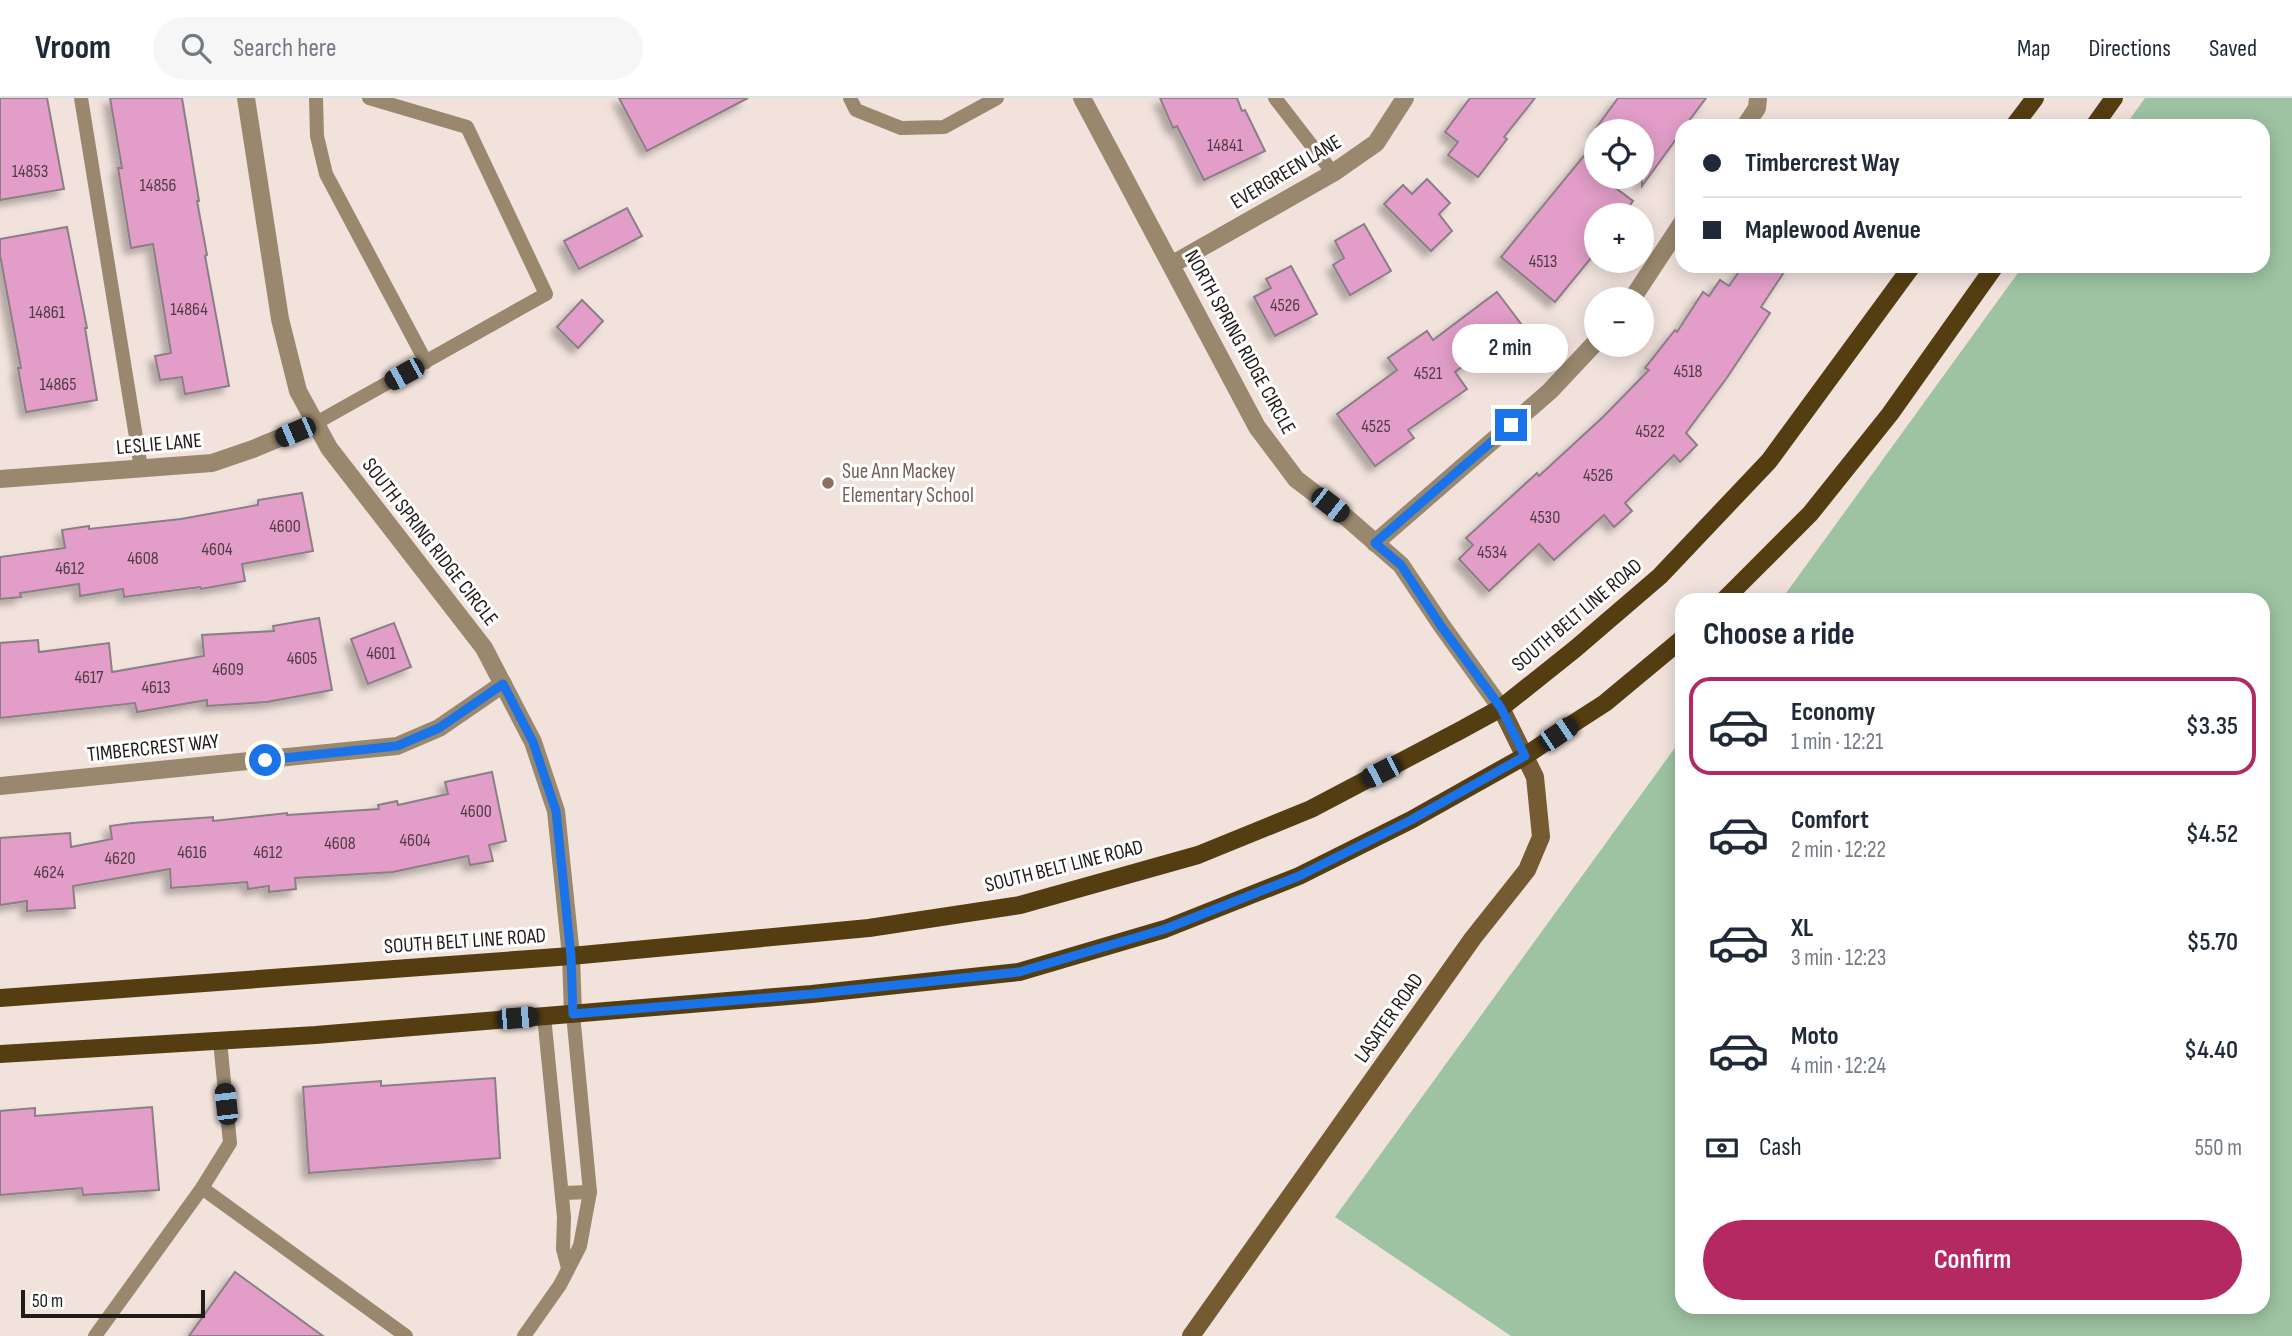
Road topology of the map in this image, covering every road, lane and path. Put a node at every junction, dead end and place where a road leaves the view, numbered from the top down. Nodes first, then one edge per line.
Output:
1 (81, 98) edge
2 (246, 98) edge
3 (316, 98) edge
4 (369, 98) edge
5 (850, 98) edge
6 (998, 98) edge
7 (1082, 98) edge
8 (1275, 98) edge
9 (1405, 98) edge
10 (2035, 98) edge
11 (2114, 98) edge
12 (1757, 103) edge
13 (1749, 119) edge
14 (2019, 119) edge
15 (2099, 119) edge
16 (1333, 173) junction
17 (1675, 234) edge
18 (1171, 265) junction
19 (1907, 273) edge
20 (1990, 273) edge
21 (1640, 287) edge
22 (1584, 355) edge
23 (426, 362) junction
24 (316, 423) junction
25 (141, 468) junction
26 (0, 479) edge
27 (1375, 543) junction
28 (1731, 593) edge
29 (1675, 645) edge
30 (503, 684) junction
31 (1501, 708) junction
32 (1525, 756) junction
33 (0, 786) edge
34 (571, 956) junction
35 (0, 998) edge
36 (573, 1014) junction
37 (544, 1016) junction
38 (220, 1041) junction
39 (0, 1054) edge
40 (202, 1188) junction
41 (590, 1192) junction
42 (562, 1193) junction
43 (568, 1268) junction
44 (95, 1336) edge
45 (406, 1336) edge
46 (524, 1336) edge
47 (1191, 1336) edge

1 - 25 lane
2 - 24 street, SOUTH SPRING RIDGE CIRCLE
3 - 23 lane
4 - 23 lane
5 - 6 lane
7 - 18 street, NORTH SPRING RIDGE CIRCLE
8 - 16 lane
9 - 16 street, EVERGREEN LANE
10 - 14 main road
11 - 15 main road
12 - 13 street
16 - 18 street, EVERGREEN LANE
17 - 21 street
18 - 27 street, NORTH SPRING RIDGE CIRCLE
19 - 31 main road, SOUTH BELT LINE ROAD
20 - 28 main road
22 - 27 street
23 - 24 lane
24 - 25 street, LESLIE LANE
24 - 30 street, SOUTH SPRING RIDGE CIRCLE
25 - 26 street, LESLIE LANE
27 - 31 street, NORTH SPRING RIDGE CIRCLE
29 - 32 main road
30 - 33 street, TIMBERCREST WAY
30 - 34 street, SOUTH SPRING RIDGE CIRCLE
31 - 32 street, LASATER ROAD
31 - 34 main road, SOUTH BELT LINE ROAD
32 - 36 main road
32 - 47 street, LASATER ROAD
34 - 35 main road, SOUTH BELT LINE ROAD
34 - 36 street, SOUTH SPRING RIDGE CIRCLE
36 - 37 main road
36 - 41 lane
37 - 38 main road
37 - 42 lane
38 - 39 main road
38 - 40 lane
40 - 44 lane
40 - 45 lane
41 - 42 lane
41 - 43 lane
42 - 43 lane
43 - 46 lane

